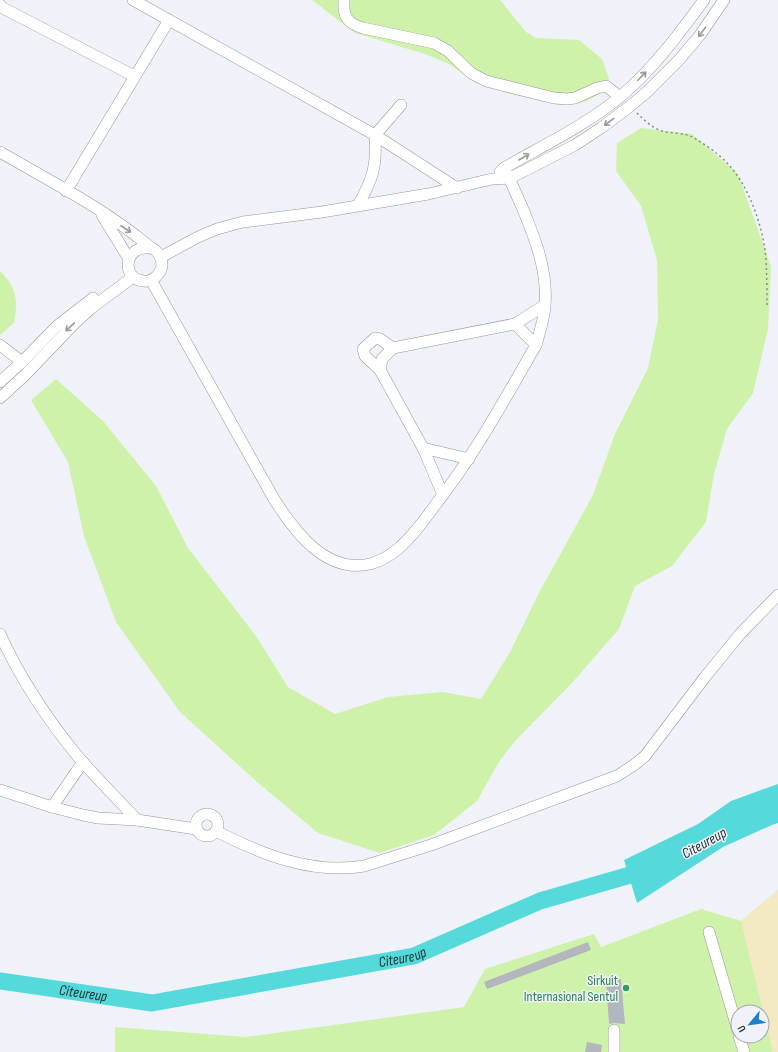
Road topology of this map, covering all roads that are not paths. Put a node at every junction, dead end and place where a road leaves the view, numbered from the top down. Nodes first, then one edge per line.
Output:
1 (133, 0) edge
2 (344, 0) edge
3 (704, 0) edge
4 (724, 0) edge
5 (0, 5) edge
6 (169, 20) junction
7 (134, 76) junction
8 (620, 97) junction
9 (401, 105) dead end
10 (375, 135) junction
11 (0, 152) edge
12 (504, 168) junction
13 (510, 178) junction
14 (492, 179) junction
15 (457, 188) junction
16 (66, 191) junction
17 (358, 205) junction
18 (100, 212) junction
19 (150, 248) junction
20 (160, 257) junction
21 (129, 259) junction
22 (131, 274) junction
23 (151, 280) junction
24 (545, 305) junction
25 (515, 324) junction
26 (0, 345) edge
27 (536, 345) junction
28 (393, 348) junction
29 (22, 362) junction
30 (380, 370) junction
31 (0, 382) edge
32 (0, 398) edge
33 (423, 448) junction
34 (469, 459) junction
35 (443, 495) junction
36 (778, 595) edge
37 (0, 634) edge
38 (83, 762) junction
39 (0, 790) edge
40 (52, 807) junction
41 (137, 820) junction
42 (196, 829) junction
43 (216, 831) junction
44 (709, 932) dead end
45 (730, 1004) edge
46 (614, 1030) dead end
47 (614, 1052) edge

1 - 6 street
2 - 8 street
8 -> 3 street
4 -> 13 street
5 - 7 street
6 - 7 street
6 - 10 street
7 - 16 street
12 -> 8 street
9 - 10 street
10 - 15 street
10 - 17 street
11 - 16 street
12 - 13 street
12 - 14 street
13 - 14 street
13 - 24 street
14 - 15 street
15 - 17 street
16 - 18 street
17 - 20 street
18 -> 19 street
18 - 21 street
19 - 20 street
19 - 21 street
20 - 23 street
21 - 22 street
22 - 23 street
22 - 29 street
22 -> 32 street
23 - 35 street
24 - 25 street
24 - 27 street
25 - 27 street
25 - 28 street
26 - 29 street
27 - 34 street
28 - 30 street
28 - 30 street
29 - 31 street
30 - 33 street
33 - 34 street
33 - 35 street
34 - 35 street
36 - 43 street
37 - 38 street
38 - 40 street
38 - 41 street
39 - 40 street
40 - 41 street
41 - 42 street
42 - 43 street
42 - 43 street
44 - 45 street
46 - 47 street

